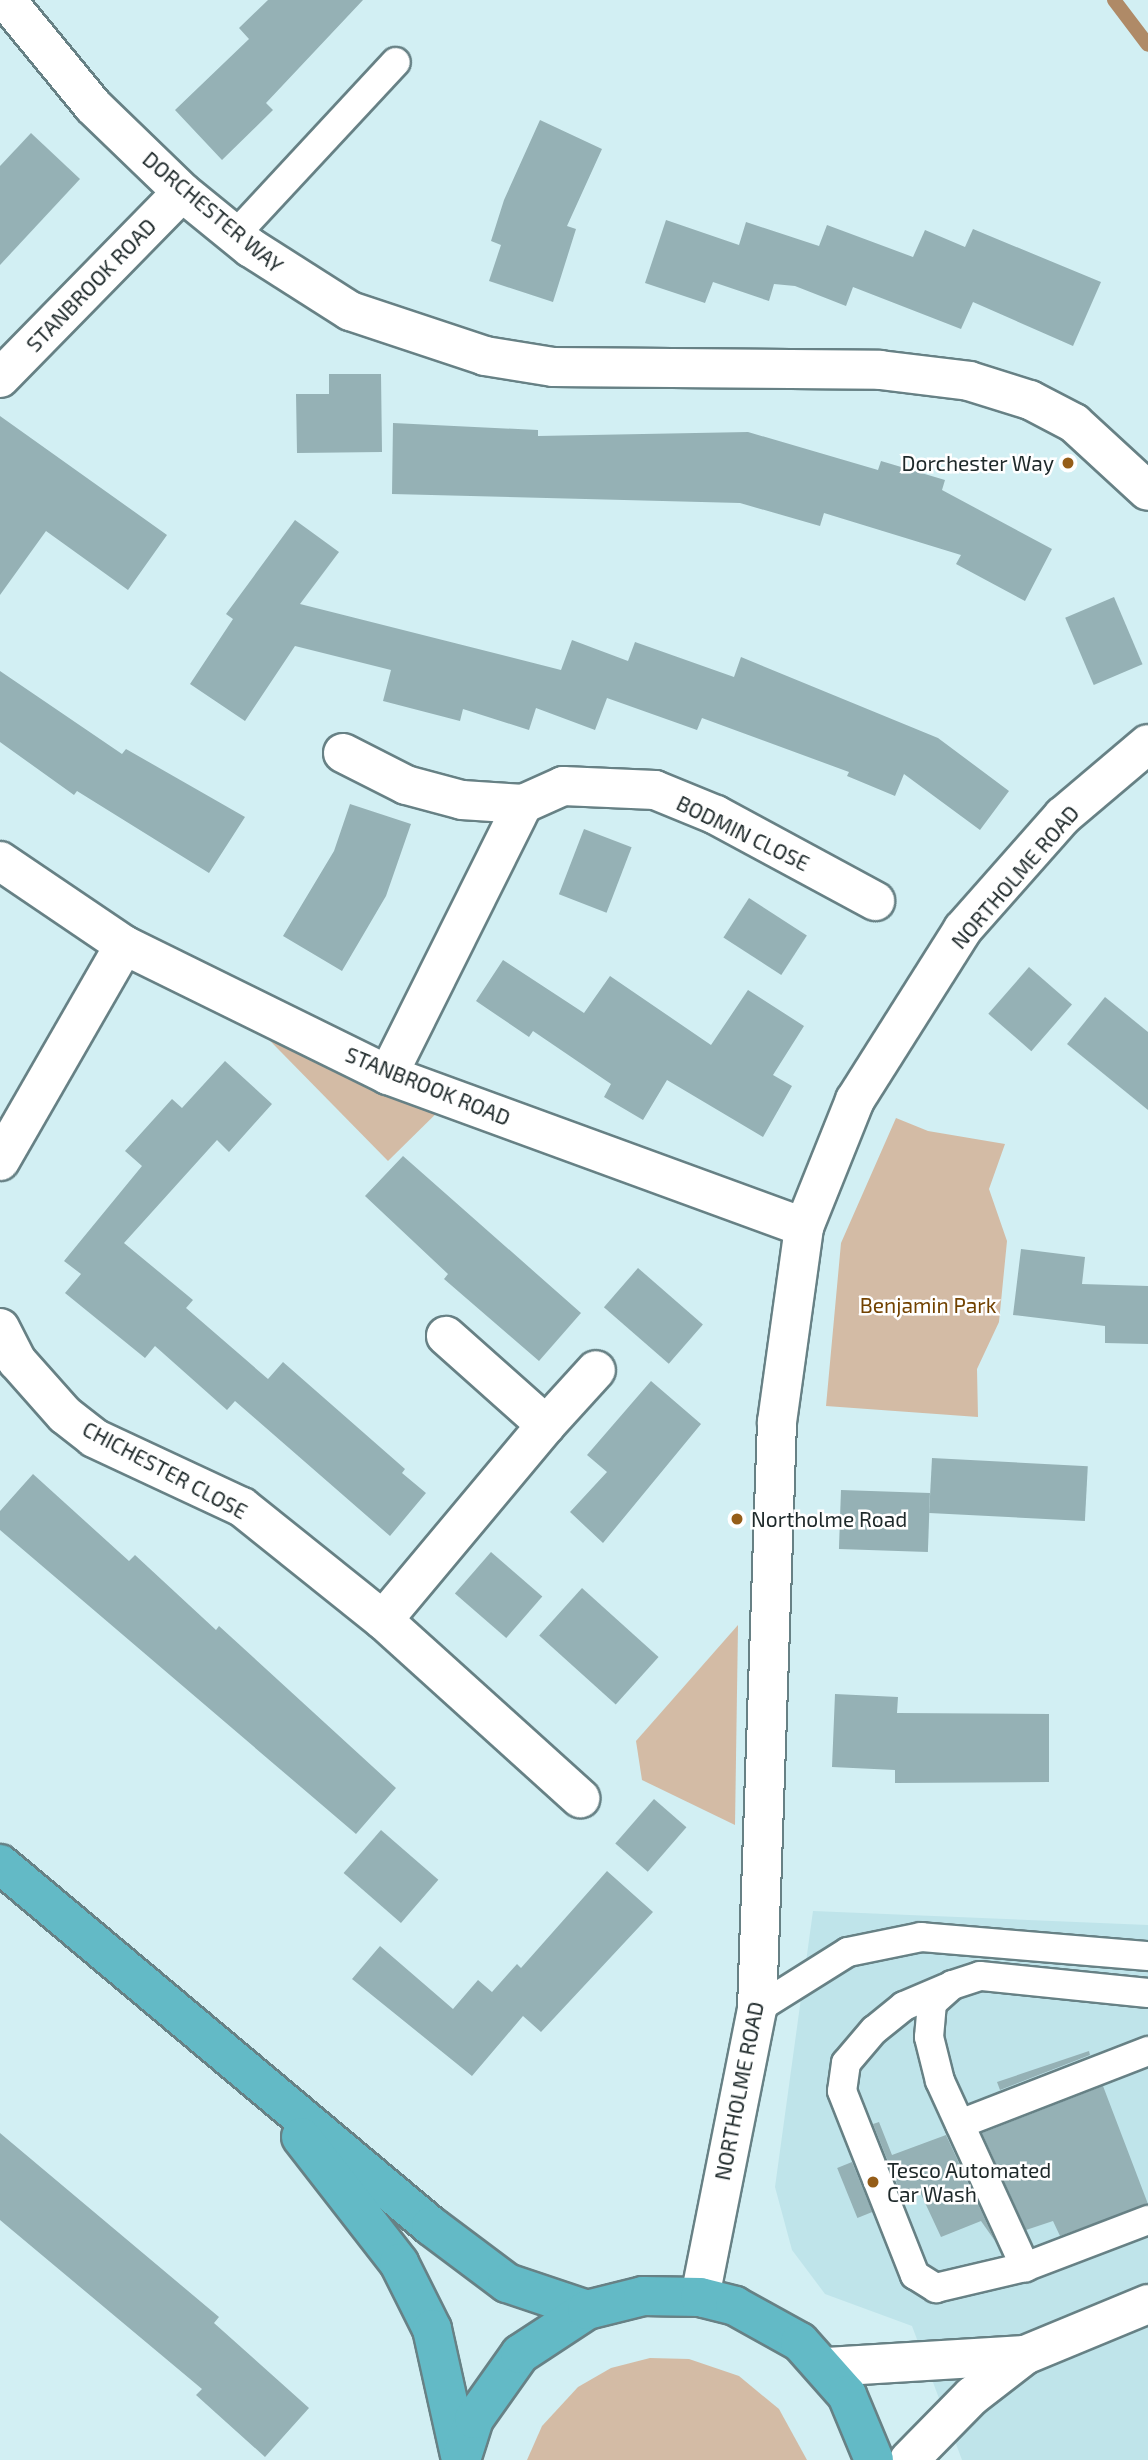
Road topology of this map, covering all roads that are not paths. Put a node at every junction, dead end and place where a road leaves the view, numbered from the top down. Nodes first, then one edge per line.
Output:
1 (6, 0) edge
2 (396, 62) dead end
3 (182, 192) junction
4 (235, 235) junction
5 (0, 378) edge
6 (1148, 491) edge
7 (1148, 744) edge
8 (343, 753) dead end
9 (523, 804) junction
10 (0, 860) edge
11 (875, 901) dead end
12 (124, 945) junction
13 (388, 1075) junction
14 (0, 1161) edge
15 (804, 1227) junction
16 (0, 1328) edge
17 (446, 1336) dead end
18 (596, 1370) dead end
19 (546, 1425) junction
20 (383, 1620) junction
21 (580, 1798) dead end
22 (0, 1864) edge
23 (1148, 1956) edge
24 (951, 1985) junction
25 (1148, 1993) edge
26 (757, 2009) junction
27 (1148, 2051) edge
28 (259, 2087) junction
29 (960, 2124) junction
30 (1148, 2220) edge
31 (1025, 2267) junction
32 (700, 2297) junction
33 (1148, 2304) edge
34 (587, 2310) junction
35 (1025, 2355) junction
36 (827, 2367) junction
37 (461, 2459) edge
38 (874, 2460) edge
39 (909, 2460) edge

1 - 3 street, DORCHESTER WAY
2 - 4 lane
3 - 4 street, DORCHESTER WAY
3 - 5 street, STANBROOK ROAD
4 - 6 street, DORCHESTER WAY
7 - 15 street, NORTHOLME ROAD
8 - 9 street, BODMIN CLOSE
9 - 11 street, BODMIN CLOSE
9 - 13 street
10 - 12 street, STANBROOK ROAD
12 - 13 street, STANBROOK ROAD
12 - 14 street
13 - 15 street, STANBROOK ROAD
15 - 26 street, NORTHOLME ROAD
16 - 20 street, CHICHESTER CLOSE
17 - 19 street
18 - 19 street
19 - 20 street
20 - 21 street, CHICHESTER CLOSE
22 - 28 highway
23 - 26 lane
24 - 25 lane
24 - 29 lane
24 - 31 lane
26 - 32 street, NORTHOLME ROAD
27 - 29 lane
28 - 34 highway
28 - 37 highway
29 - 31 lane
30 - 31 lane
32 - 34 highway
32 - 36 highway
33 - 35 street
34 - 37 highway
35 - 36 street
35 - 39 street
36 - 38 highway

